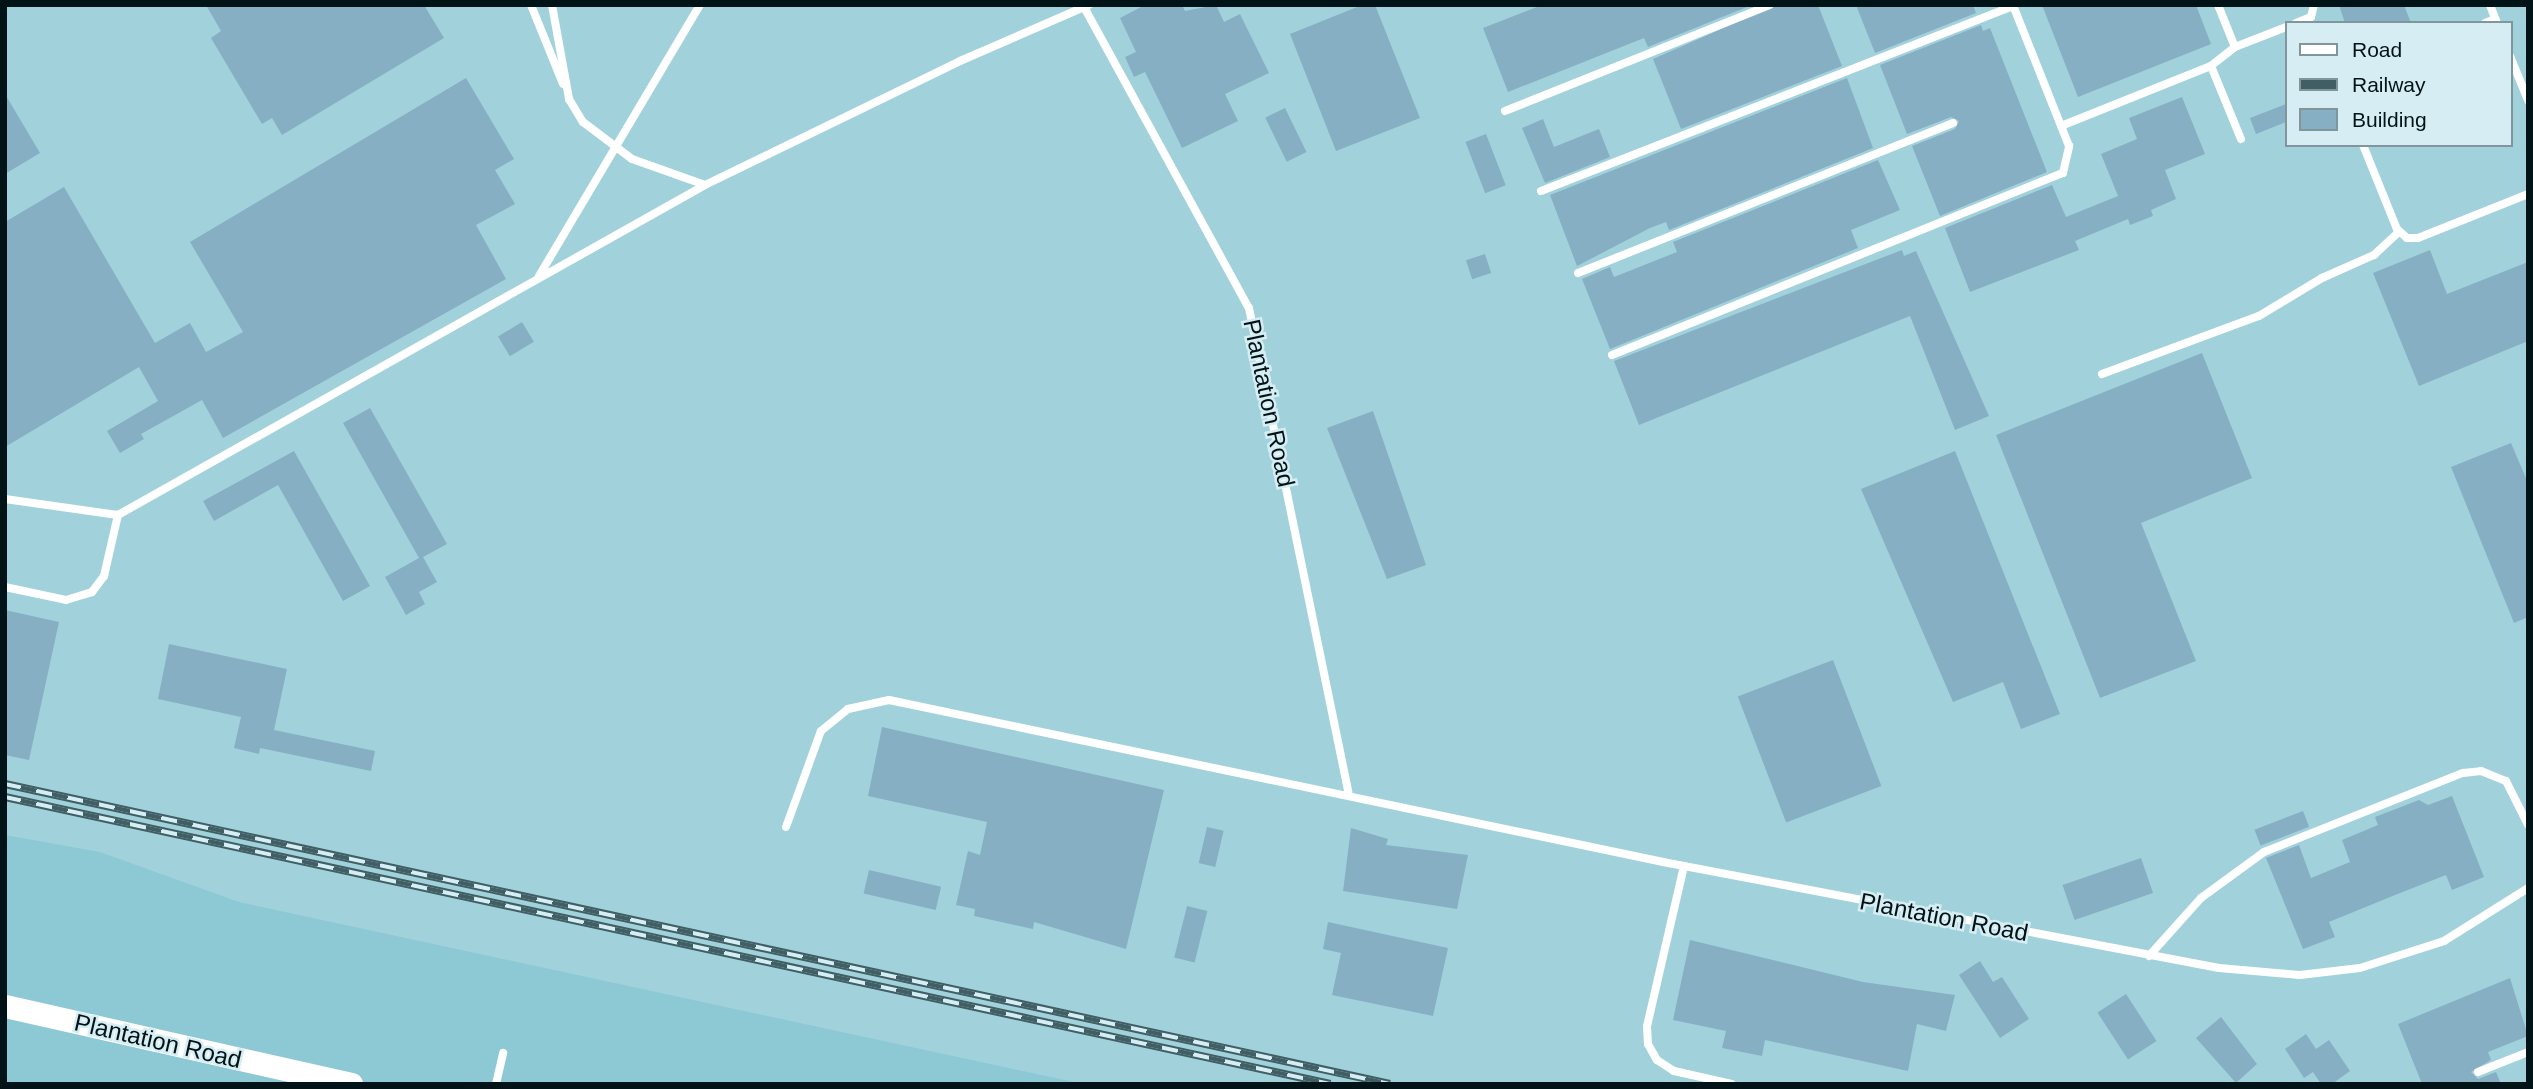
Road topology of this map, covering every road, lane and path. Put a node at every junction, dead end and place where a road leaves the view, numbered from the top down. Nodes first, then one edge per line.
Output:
1 (531, 5) edge
2 (552, 5) edge
3 (700, 5) edge
4 (1770, 5) edge
5 (2013, 5) edge
6 (2218, 5) edge
7 (2314, 5) edge
8 (2490, 5) edge
9 (1087, 6) edge
10 (2312, 20) edge
11 (2496, 21) edge
12 (2284, 28) edge
13 (2235, 47) junction
14 (2512, 61) edge
15 (2211, 66) junction
16 (569, 99) junction
17 (2528, 100) edge
18 (1504, 111) dead end
19 (1953, 123) dead end
20 (2061, 126) junction
21 (2241, 139) dead end
22 (615, 147) junction
23 (2364, 147) edge
24 (705, 185) junction
25 (1541, 191) dead end
26 (2528, 194) edge
27 (2399, 232) junction
28 (1578, 273) dead end
29 (539, 276) junction
30 (1612, 355) dead end
31 (2102, 374) dead end
32 (5, 499) edge
33 (118, 515) junction
34 (5, 587) edge
35 (1348, 792) junction
36 (2528, 825) edge
37 (786, 827) dead end
38 (1684, 866) junction
39 (2528, 888) edge
40 (2149, 956) junction
41 (5, 1006) edge
42 (2528, 1052) edge
43 (503, 1053) dead end
44 (2478, 1072) dead end
45 (351, 1084) edge
46 (496, 1084) edge
47 (1732, 1084) edge

1 - 16 lane
2 - 16 lane
3 - 22 lane
4 - 18 lane
5 - 20 lane
5 - 25 lane
6 - 13 lane
7 - 10 lane
8 - 11 lane
9 - 24 lane
9 - 35 lane, Plantation Road
12 - 13 lane
13 - 15 lane
14 - 17 lane
15 - 20 lane
15 - 21 lane
16 - 22 lane
19 - 28 lane
20 - 30 lane
22 - 24 lane
22 - 29 lane
23 - 27 lane
24 - 29 lane
26 - 27 lane
27 - 31 lane
29 - 33 lane
32 - 33 lane
33 - 34 lane
35 - 37 lane, Plantation Road
35 - 38 lane, Plantation Road
36 - 40 lane
38 - 40 lane, Plantation Road
38 - 47 lane
39 - 40 lane, Plantation Road
41 - 45 street, Plantation Road
42 - 44 lane
43 - 46 lane

